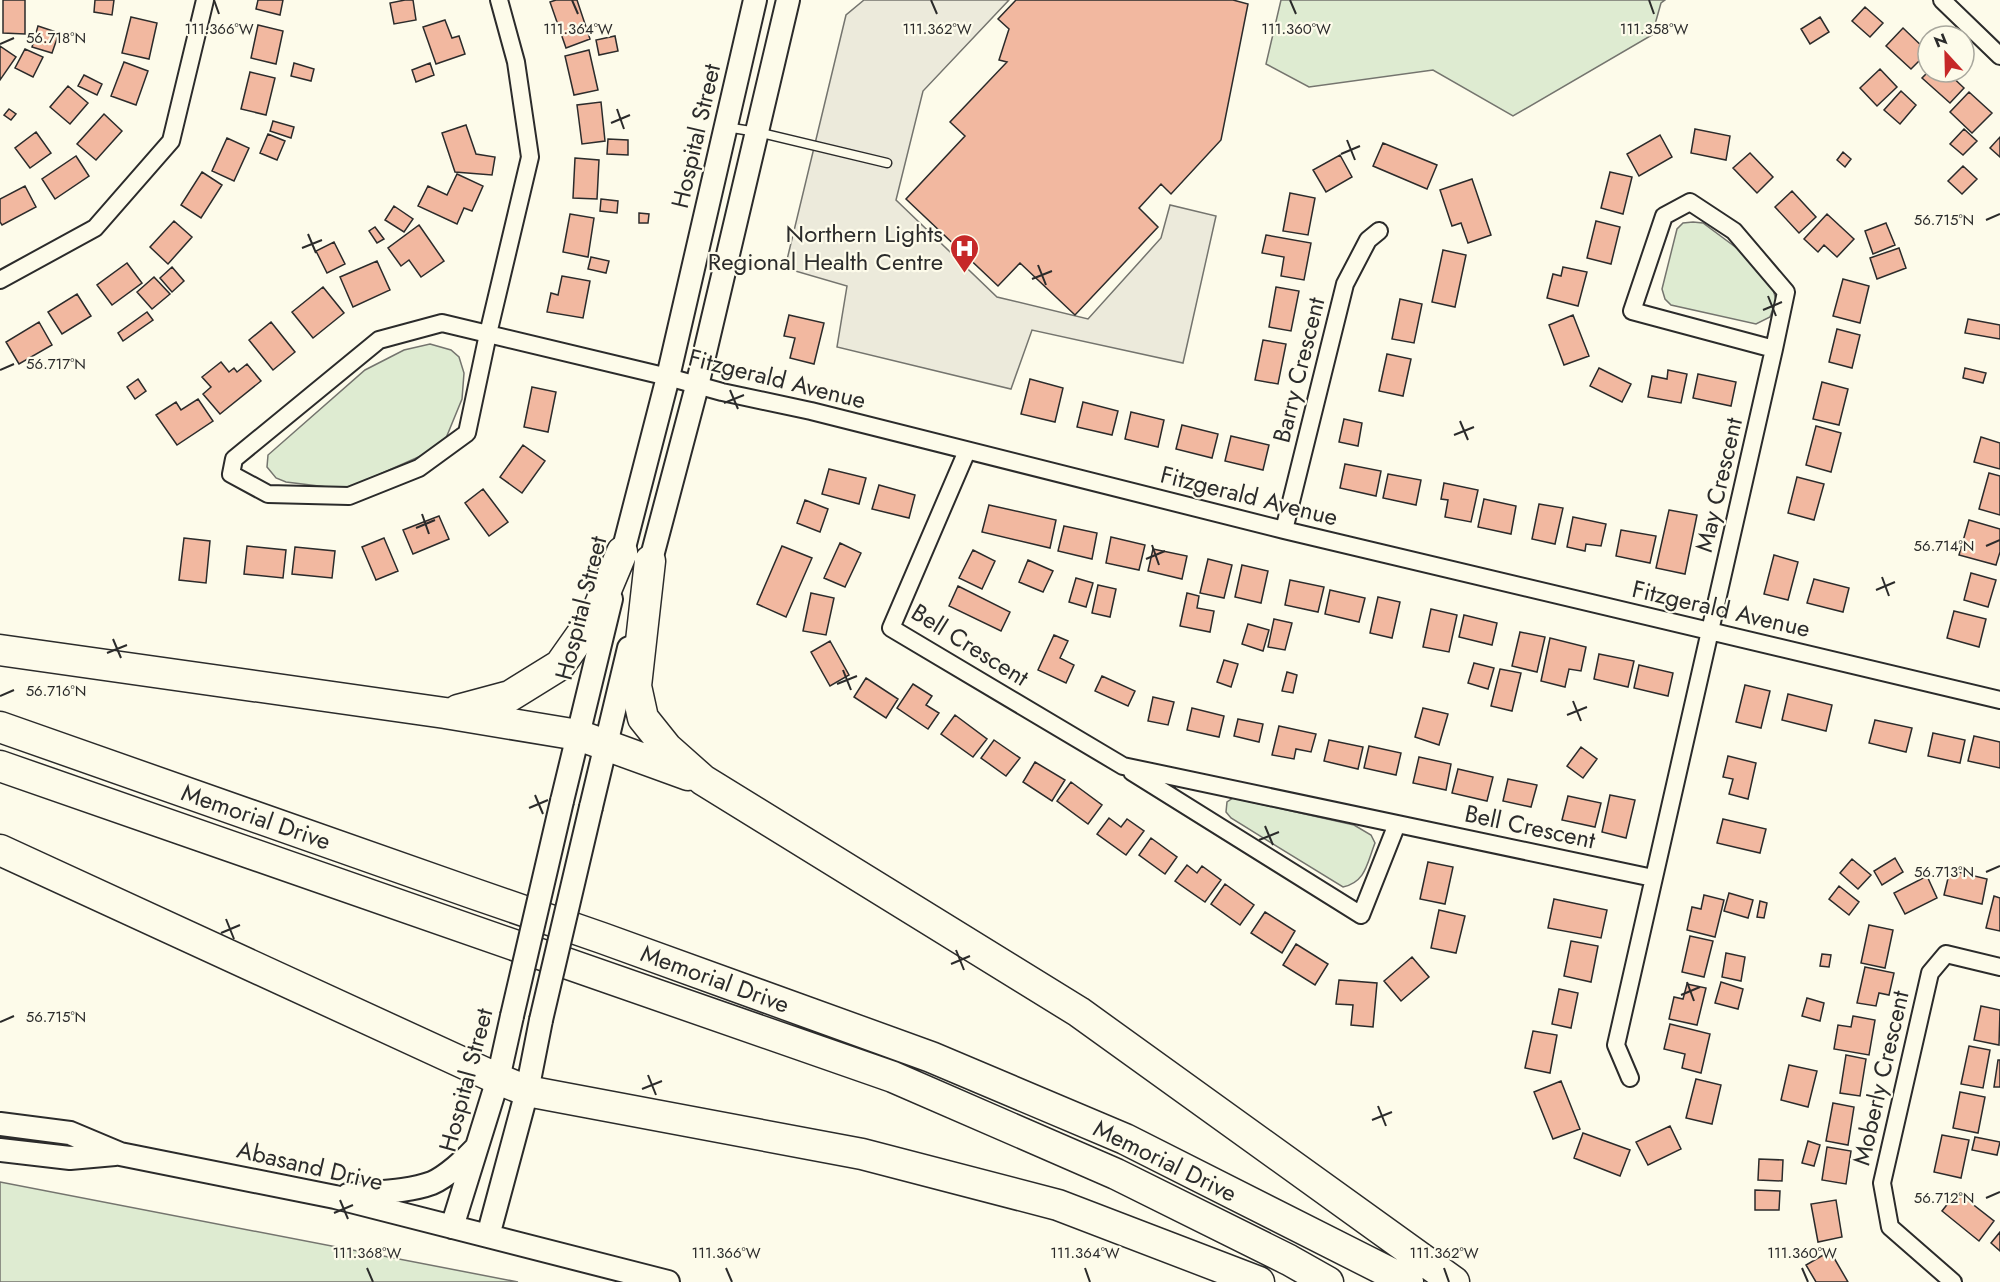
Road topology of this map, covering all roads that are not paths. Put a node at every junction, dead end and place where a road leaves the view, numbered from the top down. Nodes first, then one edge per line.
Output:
1 (205, 0) edge
2 (499, 0) edge
3 (755, 0) edge
4 (788, 0) edge
5 (1942, 0) edge
6 (2000, 56) edge
7 (726, 127) junction
8 (757, 132) junction
9 (886, 163) dead end
10 (1379, 231) dead end
11 (0, 280) edge
12 (488, 334) junction
13 (1774, 349) junction
14 (668, 377) junction
15 (697, 386) junction
16 (968, 451) junction
17 (1284, 530) junction
18 (636, 556) junction
19 (1711, 631) junction
20 (0, 650) edge
21 (2000, 700) edge
22 (445, 713) junction
23 (0, 727) edge
24 (578, 735) junction
25 (605, 745) junction
26 (0, 766) edge
27 (1123, 766) junction
28 (702, 780) junction
29 (1397, 824) junction
30 (0, 850) edge
31 (1653, 878) junction
32 (2000, 967) edge
33 (1630, 1078) dead end
34 (498, 1079) junction
35 (527, 1091) junction
36 (0, 1124) edge
37 (477, 1147) junction
38 (0, 1150) edge
39 (120, 1154) junction
40 (335, 1197) junction
41 (452, 1227) junction
42 (488, 1236) junction
43 (668, 1282) edge
44 (1259, 1282) edge
45 (1329, 1282) edge
46 (1408, 1282) edge
47 (1454, 1282) edge
48 (1953, 1282) edge

1 - 11 street
2 - 12 street
3 - 7 main road, Hospital Street
4 - 8 main road, Hospital Street
5 - 6 street
7 - 8 lane
7 - 14 main road, Hospital Street
8 - 9 lane
8 - 15 main road, Hospital Street
10 - 17 street, Barry Crescent
12 - 12 street
12 - 14 street, Fitzgerald Avenue
13 - 13 street, May Crescent
13 - 19 street, May Crescent
14 - 15 street, Fitzgerald Avenue
14 - 18 main road, Hospital Street
15 - 16 street, Fitzgerald Avenue
15 - 18 main road, Hospital Street
16 - 17 street, Fitzgerald Avenue
16 - 27 street, Bell Crescent
17 - 19 street, Fitzgerald Avenue
18 - 22 highway
18 - 24 main road, Hospital Street
18 - 25 main road, Hospital Street
18 - 28 highway
19 - 21 street, Fitzgerald Avenue
19 - 31 street
20 - 22 highway
22 - 24 highway
23 - 46 highway, Memorial Drive
24 - 25 highway
24 - 34 main road, Hospital Street, bridge
25 - 28 highway
25 - 35 main road, Hospital Street, bridge
26 - 45 highway, Memorial Drive
27 - 29 street, Bell Crescent
27 - 29 street, Bell Crescent
28 - 47 highway
29 - 31 street, Bell Crescent
30 - 34 highway
31 - 33 street
32 - 48 street, Moberly Crescent
34 - 35 highway
34 - 37 main road, Hospital Street
35 - 42 main road
35 - 44 highway
36 - 39 main road, Abasand Drive
37 - 40 main road
37 - 41 main road, Hospital Street
38 - 39 main road, Abasand Drive
39 - 40 main road, Abasand Drive
40 - 41 main road, Abasand Drive
41 - 42 main road, Abasand Drive
42 - 43 main road, Abasand Drive

